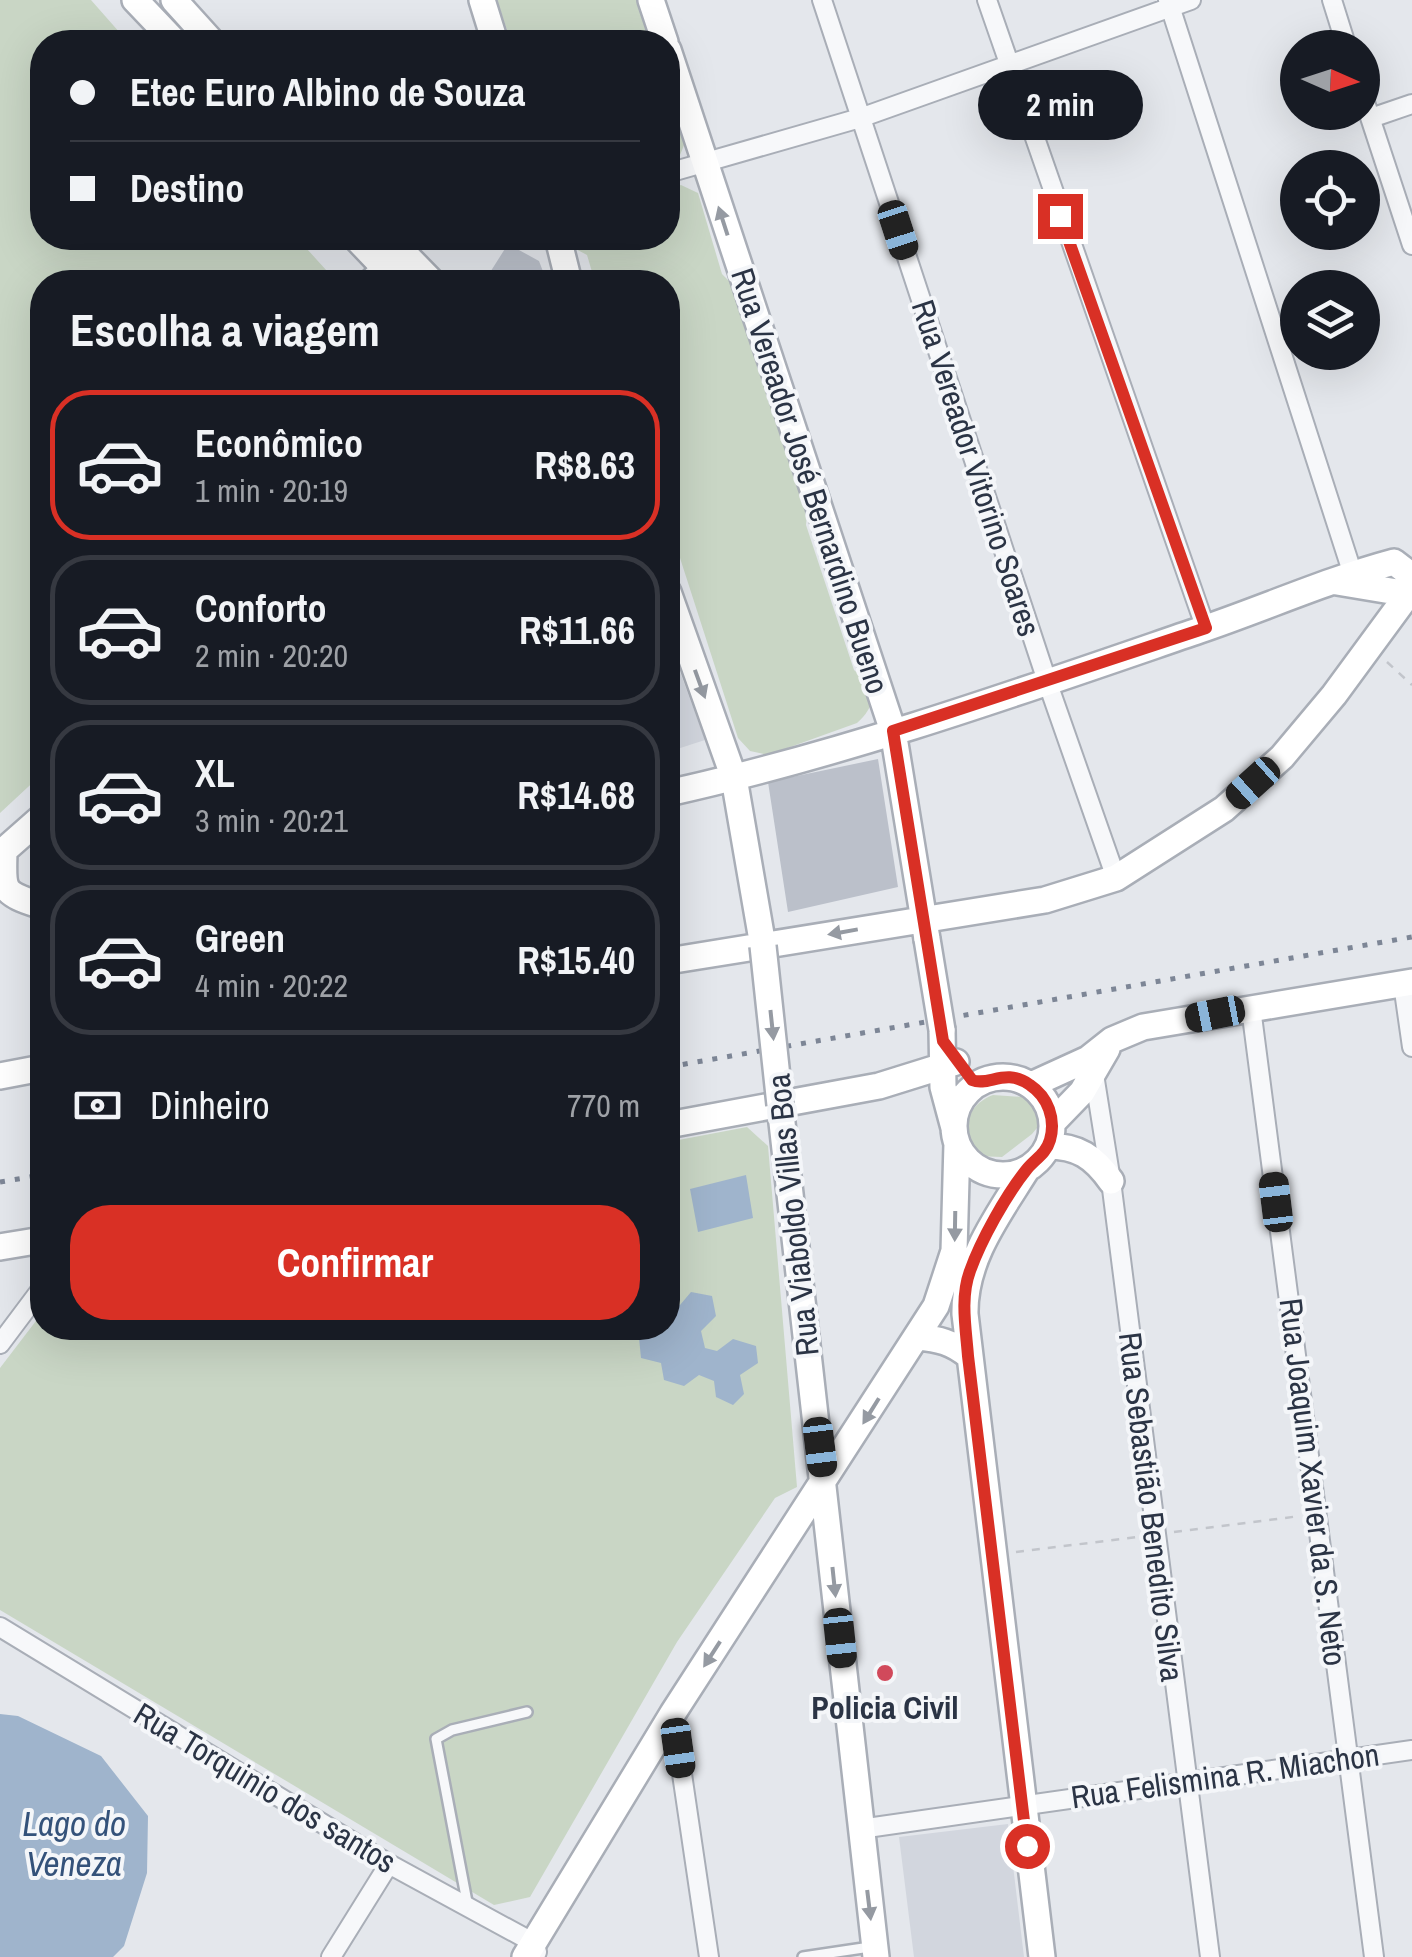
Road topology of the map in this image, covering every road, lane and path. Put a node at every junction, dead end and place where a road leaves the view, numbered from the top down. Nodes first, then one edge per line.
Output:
1 (174, 0) edge
2 (482, 0) edge
3 (651, 0) edge
4 (822, 0) edge
5 (987, 0) edge
6 (1191, 0) edge
7 (1332, 0) edge
8 (149, 4) edge
9 (1169, 4) edge
10 (167, 30) edge
11 (201, 30) edge
12 (492, 30) edge
13 (661, 30) edge
14 (1342, 30) edge
15 (1008, 65) junction
16 (680, 87) edge
17 (1412, 104) edge
18 (1380, 115) edge
19 (860, 118) junction
20 (1375, 130) edge
21 (704, 162) junction
22 (680, 169) edge
23 (1412, 245) edge
24 (382, 257) edge
25 (408, 270) edge
26 (1408, 575) edge
27 (1354, 578) junction
28 (1206, 628) junction
29 (680, 643) edge
30 (1370, 646) junction
31 (1047, 681) junction
32 (1412, 685) edge
33 (893, 731) junction
34 (734, 778) junction
35 (680, 790) edge
36 (30, 828) edge
37 (2, 853) edge
38 (1116, 878) junction
39 (30, 902) edge
40 (30, 906) edge
41 (0, 910) edge
42 (924, 929) junction
43 (764, 946) junction
44 (680, 960) edge
45 (1408, 983) edge
46 (1251, 1008) junction
47 (1412, 1047) edge
48 (946, 1050) junction
49 (1091, 1065) junction
50 (30, 1070) edge
51 (0, 1076) edge
52 (978, 1083) junction
53 (1031, 1085) junction
54 (780, 1104) junction
55 (680, 1123) edge
56 (956, 1135) junction
57 (1050, 1135) junction
58 (1027, 1169) junction
59 (1111, 1182) junction
60 (30, 1242) edge
61 (0, 1248) edge
62 (30, 1304) edge
63 (917, 1338) junction
64 (0, 1344) edge
65 (968, 1356) junction
66 (824, 1484) junction
67 (0, 1627) edge
68 (527, 1712) dead end
69 (674, 1713) junction
70 (1412, 1750) edge
71 (1348, 1760) junction
72 (1186, 1780) junction
73 (1022, 1804) junction
74 (860, 1828) junction
75 (389, 1864) junction
76 (469, 1909) junction
77 (533, 1952) edge
78 (876, 1952) edge
79 (331, 1957) edge
80 (709, 1957) edge
81 (803, 1957) edge
82 (1042, 1957) edge
83 (1210, 1957) edge
84 (1374, 1957) edge

1 - 11 main road
2 - 12 main road
3 - 13 main road
4 - 19 street, Rua Vereador Vitorino Soares
5 - 15 street
6 - 9 street
7 - 14 street
8 - 10 main road
9 - 15 street
9 - 27 street
15 - 19 street
15 - 28 street
16 - 21 main road, Rua Vereador José Bernardino Bueno
17 - 18 street
19 - 21 street
19 - 31 street, Rua Vereador Vitorino Soares
20 - 23 street
21 - 22 street
33 -> 21 main road, Rua Vereador José Bernardino Bueno
24 - 25 main road
26 - 27 main road
26 - 30 main road
27 - 28 main road
28 - 31 main road
29 -> 34 main road, Rua Viaboldo Villas Boa
30 - 32 path
30 - 38 main road
31 - 33 main road
31 - 38 street, Rua Vereador Vitorino Soares
33 - 34 main road
33 - 42 main road, Rua Vereador José Bernardino Bueno
34 - 35 main road
34 - 43 main road, Rua Viaboldo Villas Boa
36 - 37 main road
37 - 39 main road
38 - 42 main road
40 - 41 main road
42 -> 43 main road
42 - 48 main road, Rua Vereador José Bernardino Bueno, bridge
43 - 44 main road
43 -> 54 main road, Rua Viaboldo Villas Boa, bridge
45 - 46 main road
45 - 47 street
46 - 49 main road
46 - 71 street, Rua Joaquim Xavier da S. Neto
48 - 52 main road
48 - 54 main road
48 - 56 main road, Rua Vereador José Bernardino Bueno
49 - 53 main road
49 - 57 main road
49 - 59 street, Rua Sebastião Benedito Silva
50 - 51 main road
52 - 53 main road
52 - 56 main road
53 - 57 main road
54 - 55 main road
54 - 66 main road, Rua Viaboldo Villas Boa
56 - 58 main road
56 -> 63 main road
57 - 58 main road
57 - 59 main road
58 - 65 main road
59 - 72 street, Rua Sebastião Benedito Silva
60 - 61 main road
62 - 64 street
63 - 65 main road
63 -> 66 main road
65 - 73 main road
66 -> 69 main road
66 -> 74 main road, Rua Viaboldo Villas Boa
67 - 75 street, Rua Torquinio dos santos
68 - 76 lane
69 - 77 main road
69 - 80 street
70 - 71 street, Rua Felismina R. Miachon
71 - 72 street, Rua Felismina R. Miachon
71 - 84 street, Rua Joaquim Xavier da S. Neto
72 - 73 street, Rua Felismina R. Miachon
72 - 83 street, Rua Sebastião Benedito Silva
73 - 74 street, Rua Felismina R. Miachon
73 - 82 main road
74 -> 78 main road, Rua Viaboldo Villas Boa
75 - 76 street, Rua Torquinio dos santos
75 - 79 street
76 - 77 street, Rua Torquinio dos santos
78 - 81 lane

